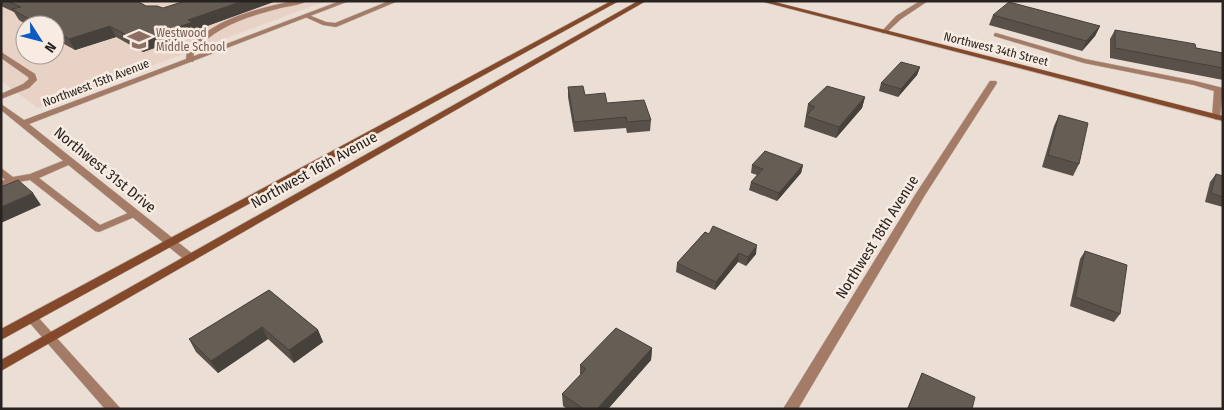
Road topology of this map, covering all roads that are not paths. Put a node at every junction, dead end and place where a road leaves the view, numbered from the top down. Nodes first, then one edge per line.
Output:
1 (304, 1) edge
2 (346, 1) edge
3 (395, 1) edge
4 (616, 1) edge
5 (643, 1) edge
6 (763, 1) edge
7 (925, 1) edge
8 (306, 16) junction
9 (884, 32) junction
10 (996, 34) dead end
11 (1, 54) edge
12 (190, 60) junction
13 (477, 76) junction
14 (992, 83) dead end
15 (497, 84) junction
16 (1220, 90) edge
17 (1, 97) edge
18 (1, 106) edge
19 (1219, 118) edge
20 (24, 123) junction
21 (70, 161) junction
22 (1, 171) edge
23 (32, 177) junction
24 (12, 181) junction
25 (1, 185) edge
26 (135, 213) junction
27 (171, 242) junction
28 (190, 258) junction
29 (32, 318) junction
30 (1, 335) edge
31 (50, 338) junction
32 (1, 366) edge
33 (114, 409) edge
34 (790, 409) edge

1 - 12 street
2 - 8 street, Northwest 15th Avenue
3 - 8 street
4 - 13 main road, Northwest 16th Avenue
5 - 15 main road, Northwest 16th Avenue
6 - 9 main road, Northwest 34th Street
7 - 9 street
8 - 12 street, Northwest 15th Avenue
9 - 19 main road, Northwest 34th Street
10 - 16 street
11 - 17 street
12 - 20 street, Northwest 15th Avenue
13 - 15 main road
13 - 27 main road, Northwest 16th Avenue
14 - 34 street, Northwest 18th Avenue
15 - 28 main road, Northwest 16th Avenue
16 - 19 street
18 - 20 street, Northwest 31st Drive
20 - 21 street, Northwest 31st Drive
21 - 23 street
21 - 26 street, Northwest 31st Drive
22 - 24 street
23 - 24 street
23 - 26 street
24 - 25 street
26 - 27 street, Northwest 31st Drive
27 - 28 street, Northwest 31st Drive
27 - 29 main road, Northwest 16th Avenue
28 - 31 main road, Northwest 16th Avenue
29 - 30 main road, Northwest 16th Avenue
29 - 31 street
31 - 32 main road, Northwest 16th Avenue
31 - 33 street

